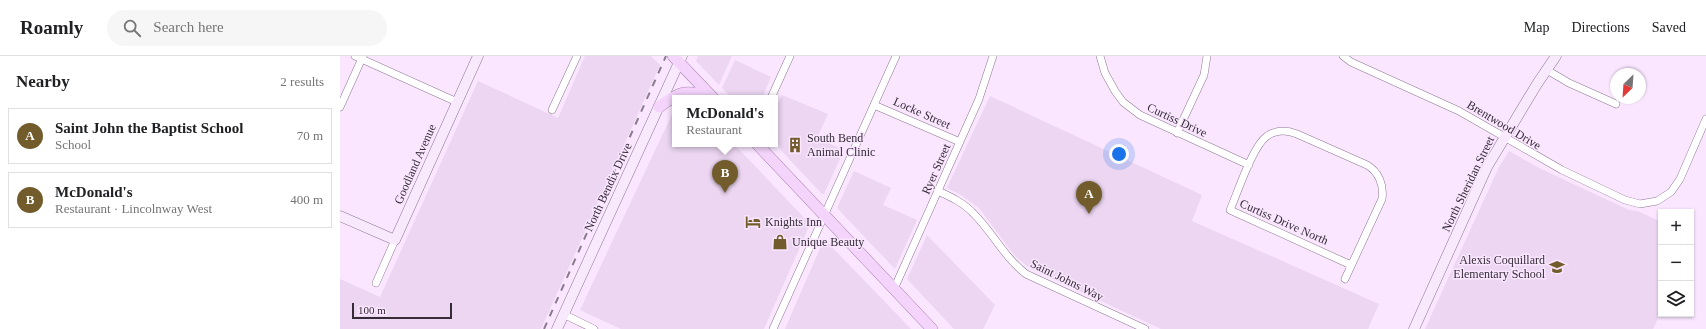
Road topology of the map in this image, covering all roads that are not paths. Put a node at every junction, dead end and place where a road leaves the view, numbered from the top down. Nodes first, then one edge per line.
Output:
1 (478, 56) edge
2 (577, 56) edge
3 (790, 56) edge
4 (896, 56) edge
5 (993, 56) edge
6 (1100, 56) edge
7 (1207, 56) edge
8 (1343, 56) edge
9 (1556, 56) edge
10 (360, 57) edge
11 (678, 58) edge
12 (1547, 70) junction
13 (676, 95) edge
14 (698, 95) edge
15 (710, 95) edge
16 (772, 95) edge
17 (672, 98) edge
18 (1610, 101) edge
19 (458, 102) junction
20 (874, 104) junction
21 (340, 107) edge
22 (659, 107) junction
23 (552, 110) dead end
24 (1706, 119) edge
25 (1177, 133) junction
26 (1505, 138) junction
27 (960, 142) junction
28 (760, 147) edge
29 (1249, 165) junction
30 (938, 191) junction
31 (824, 214) junction
32 (340, 216) edge
33 (395, 240) junction
34 (1351, 265) junction
35 (1345, 279) dead end
36 (376, 283) dead end
37 (894, 288) junction
38 (563, 314) junction
39 (557, 329) edge
40 (594, 329) edge
41 (773, 329) edge
42 (932, 329) edge
43 (1145, 329) edge
44 (1414, 329) edge

1 - 19 street, Goodland Avenue
2 - 23 street
3 - 16 street
4 - 20 street
5 - 27 street, Ryer Street
6 - 25 street, Curtiss Drive
7 - 25 street
8 - 26 street, Brentwood Drive
9 - 12 street, North Sheridan Street
10 - 19 street
10 - 21 street
11 - 15 main road
11 - 22 street, North Bendix Drive
12 - 18 street
12 - 26 street, North Sheridan Street
13 - 14 main road
17 - 22 main road
19 - 33 street, Goodland Avenue
20 - 27 street, Locke Street
20 - 31 street
22 - 38 street, North Bendix Drive
24 - 26 street, Brentwood Drive
25 - 29 street, Curtiss Drive
26 - 44 street, North Sheridan Street
27 - 30 street, Ryer Street
28 - 31 main road
29 - 34 street, Curtiss Drive North
29 - 34 street
30 - 37 street, Ryer Street
30 - 43 street, Saint Johns Way
31 - 37 main road
31 - 41 street
32 - 33 street
33 - 36 street, Goodland Avenue
34 - 35 street
37 - 42 main road
38 - 39 street, North Bendix Drive
38 - 40 street

